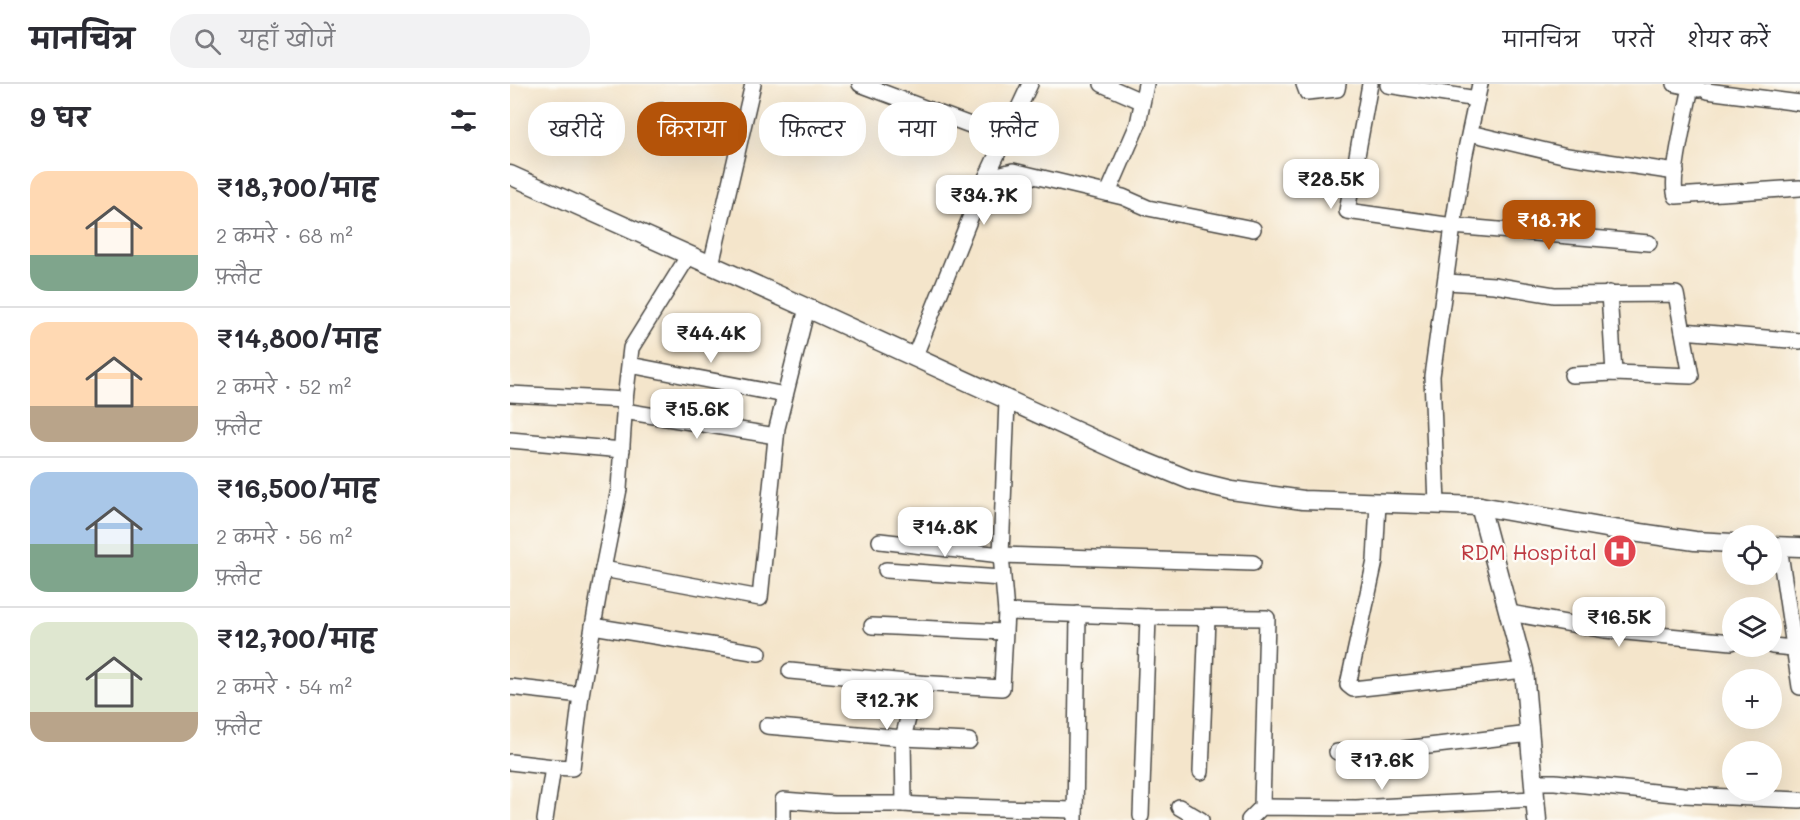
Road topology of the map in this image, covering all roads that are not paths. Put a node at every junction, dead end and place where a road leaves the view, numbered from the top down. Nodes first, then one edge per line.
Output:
1 (753, 84) edge
2 (860, 84) edge
3 (1030, 84) edge
4 (1102, 84) edge
5 (1146, 84) edge
6 (1304, 84) edge
7 (1338, 84) edge
8 (1370, 84) edge
9 (1388, 84) edge
10 (1675, 84) edge
11 (1691, 87) junction
12 (1708, 87) edge
13 (1479, 92) edge
14 (1141, 101) junction
15 (1022, 102) edge
16 (1800, 103) edge
17 (747, 108) edge
18 (969, 125) edge
19 (1470, 133) junction
20 (736, 156) edge
21 (996, 156) edge
22 (1676, 172) junction
23 (510, 175) edge
24 (986, 178) junction
25 (1800, 188) edge
26 (1108, 193) junction
27 (1453, 226) junction
28 (1253, 229) dead end
29 (1649, 243) dead end
30 (689, 255) junction
31 (711, 265) junction
32 (1447, 282) junction
33 (1609, 293) junction
34 (807, 308) junction
35 (1683, 331) junction
36 (1800, 341) edge
37 (914, 358) junction
38 (630, 365) junction
39 (1614, 373) junction
40 (1572, 375) dead end
41 (510, 394) edge
42 (785, 395) junction
43 (1007, 401) junction
44 (624, 405) junction
45 (776, 436) junction
46 (510, 440) edge
47 (622, 450) junction
48 (1378, 503) junction
49 (1437, 505) junction
50 (1480, 506) junction
51 (880, 541) dead end
52 (1722, 542) edge
53 (1782, 546) edge
54 (1800, 547) edge
55 (1001, 555) junction
56 (1253, 563) dead end
57 (603, 569) junction
58 (886, 570) dead end
59 (1001, 578) junction
60 (1782, 585) edge
61 (1006, 612) junction
62 (1510, 613) junction
63 (1078, 614) junction
64 (1148, 617) junction
65 (1207, 618) junction
66 (593, 626) junction
67 (872, 626) dead end
68 (1004, 632) junction
69 (1722, 641) edge
70 (1782, 647) edge
71 (1793, 648) junction
72 (759, 653) dead end
73 (1524, 670) junction
74 (790, 671) dead end
75 (917, 683) junction
76 (510, 687) edge
77 (1800, 687) edge
78 (581, 695) junction
79 (767, 726) dead end
80 (1530, 734) junction
81 (903, 738) junction
82 (969, 741) dead end
83 (1337, 752) dead end
84 (510, 762) edge
85 (554, 767) junction
86 (1201, 772) dead end
87 (1535, 791) junction
88 (1800, 800) edge
89 (834, 804) junction
90 (904, 804) junction
91 (1179, 807) dead end
92 (1262, 807) junction
93 (958, 814) edge
94 (1075, 815) edge
95 (1141, 816) dead end
96 (545, 820) edge
97 (783, 820) edge
98 (833, 820) edge
99 (1201, 820) edge
100 (1248, 820) edge
101 (1537, 820) edge

1 - 17 street
2 - 18 street
3 - 15 street
4 - 14 street
5 - 14 street
6 - 7 street
8 - 27 street
9 - 13 street
10 - 11 street
11 - 12 street
11 - 22 street
12 - 16 street
13 - 19 street
14 - 26 street
19 - 22 street
19 - 27 street
20 - 31 street
21 - 24 street
22 - 25 street
23 - 30 main road
24 - 26 street
24 - 37 street
26 - 28 street
27 - 29 street
27 - 32 street
30 - 31 main road
30 - 38 street
31 - 34 main road
32 - 33 street
32 - 49 street
33 - 35 street
33 - 39 street
34 - 37 main road
34 - 42 street
35 - 36 street
35 - 39 street
37 - 43 main road
38 - 42 street
38 - 44 street
39 - 40 street
41 - 44 street
42 - 45 street
43 - 48 main road
43 - 55 street
44 - 45 street
44 - 47 street
45 - 57 street
46 - 47 street
47 - 57 street
48 - 49 main road
48 - 73 street
49 - 50 main road
50 - 52 main road
50 - 62 main road
51 - 55 street
53 - 54 main road
55 - 56 street
55 - 59 street
57 - 66 street
58 - 59 street
59 - 61 street
60 - 71 street
61 - 63 street
61 - 68 street
62 - 69 street
62 - 73 main road
63 - 64 street
63 - 94 street
64 - 65 street
64 - 95 street
65 - 86 street
65 - 92 street
66 - 72 street
66 - 78 street
67 - 68 street
68 - 75 street
70 - 71 street
71 - 77 street
73 - 80 main road
74 - 75 street
75 - 81 street
76 - 78 street
78 - 85 street
79 - 81 street
80 - 83 street
80 - 87 main road
81 - 82 street
81 - 90 street
84 - 85 street
85 - 96 street
87 - 88 street
87 - 92 street
87 - 101 main road
89 - 90 street
89 - 97 street
89 - 98 street
90 - 93 street
91 - 99 street
92 - 100 street
93 - 94 street

